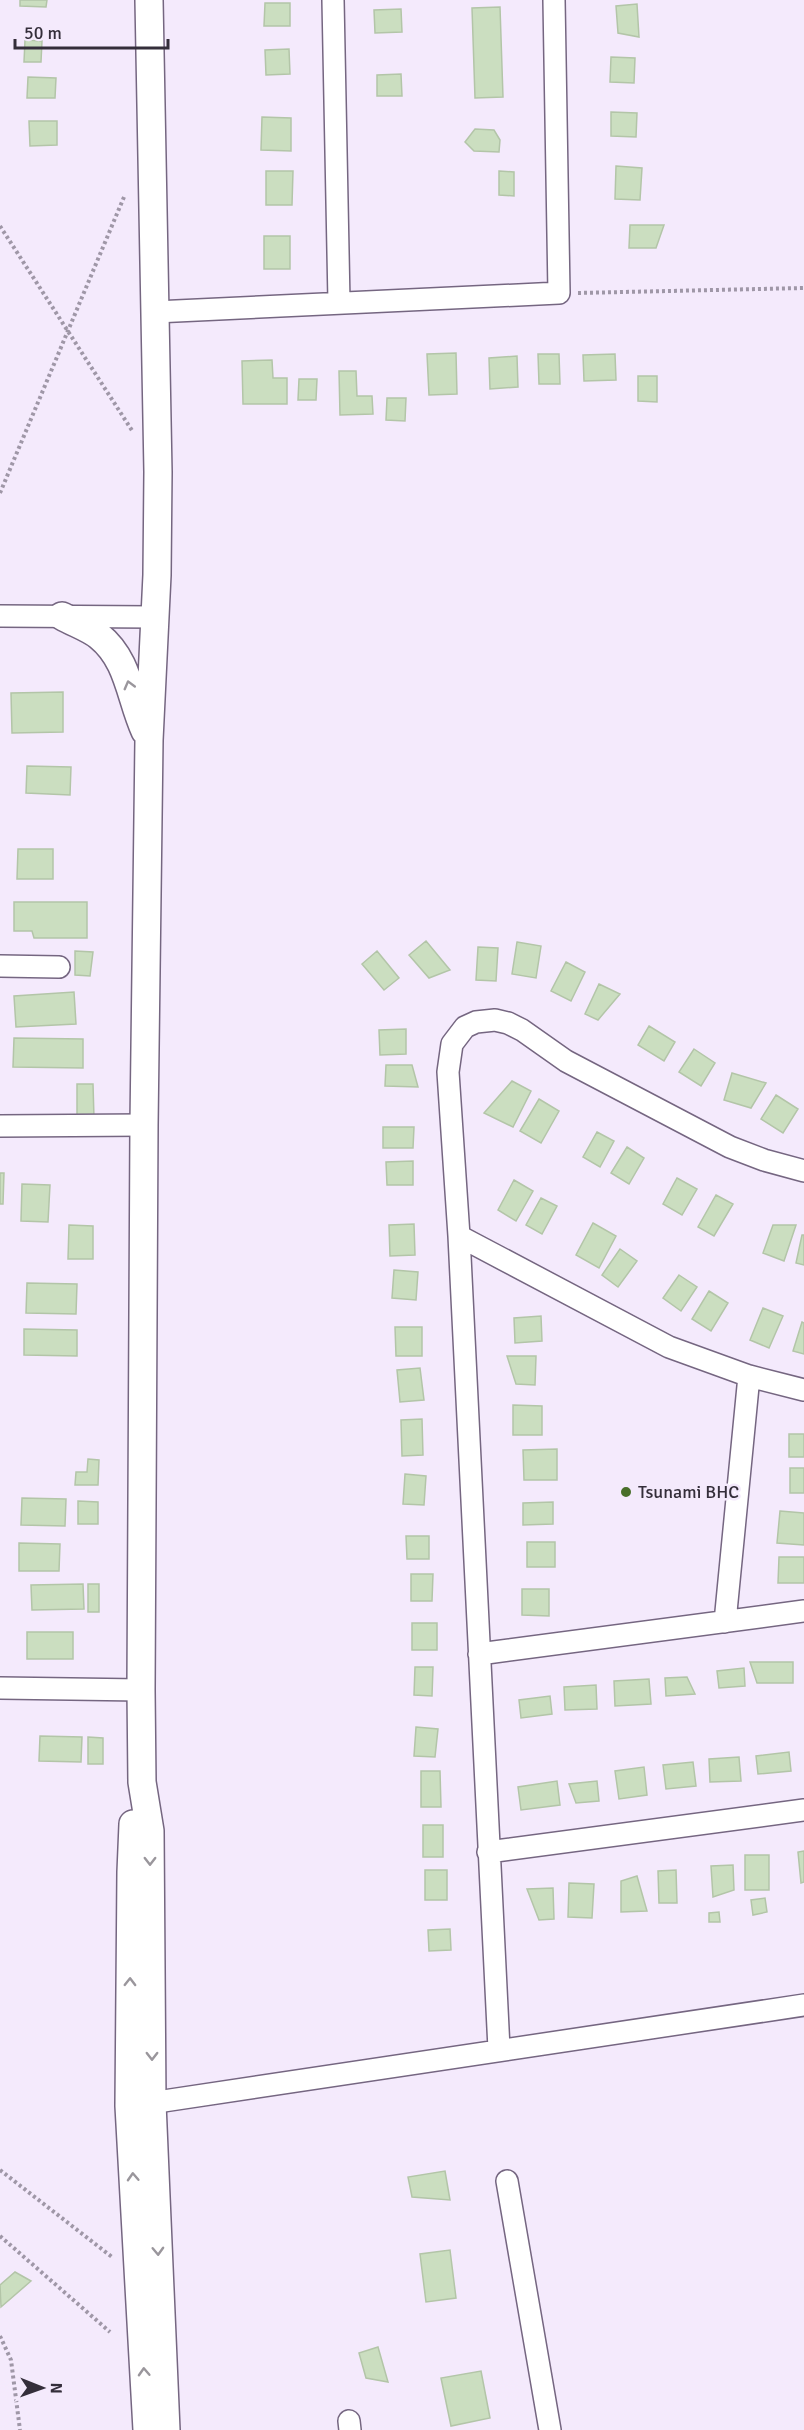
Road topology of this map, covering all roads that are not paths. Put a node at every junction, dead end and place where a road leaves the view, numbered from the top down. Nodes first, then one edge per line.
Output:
1 (149, 0) edge
2 (333, 0) edge
3 (555, 0) edge
4 (339, 302) junction
5 (154, 312) junction
6 (0, 616) edge
7 (62, 616) junction
8 (154, 617) junction
9 (149, 740) junction
10 (0, 966) edge
11 (59, 967) dead end
12 (144, 1125) junction
13 (0, 1126) edge
14 (804, 1171) edge
15 (459, 1236) junction
16 (749, 1376) junction
17 (804, 1390) edge
18 (804, 1611) edge
19 (725, 1622) junction
20 (479, 1654) junction
21 (0, 1688) edge
22 (141, 1690) junction
23 (804, 1810) edge
24 (488, 1852) junction
25 (804, 2005) edge
26 (499, 2049) junction
27 (141, 2104) junction
28 (507, 2181) dead end
29 (147, 2430) edge
30 (166, 2430) edge
31 (550, 2430) edge

1 - 5 main road
2 - 4 street
3 - 4 street
4 - 5 street
5 - 8 main road
6 - 7 street
7 - 8 street
9 -> 7 main road
8 - 9 main road
9 - 12 main road
10 - 11 street
12 - 13 street
12 - 22 main road
14 - 15 street
15 - 16 street
15 - 20 street
16 - 17 street
16 - 19 street
18 - 19 street
19 - 20 street
20 - 24 street
21 - 22 street
22 - 27 main road
23 - 24 street
24 - 26 street
25 - 26 street
26 - 27 street
29 -> 27 main road
27 -> 30 main road
28 - 31 street

